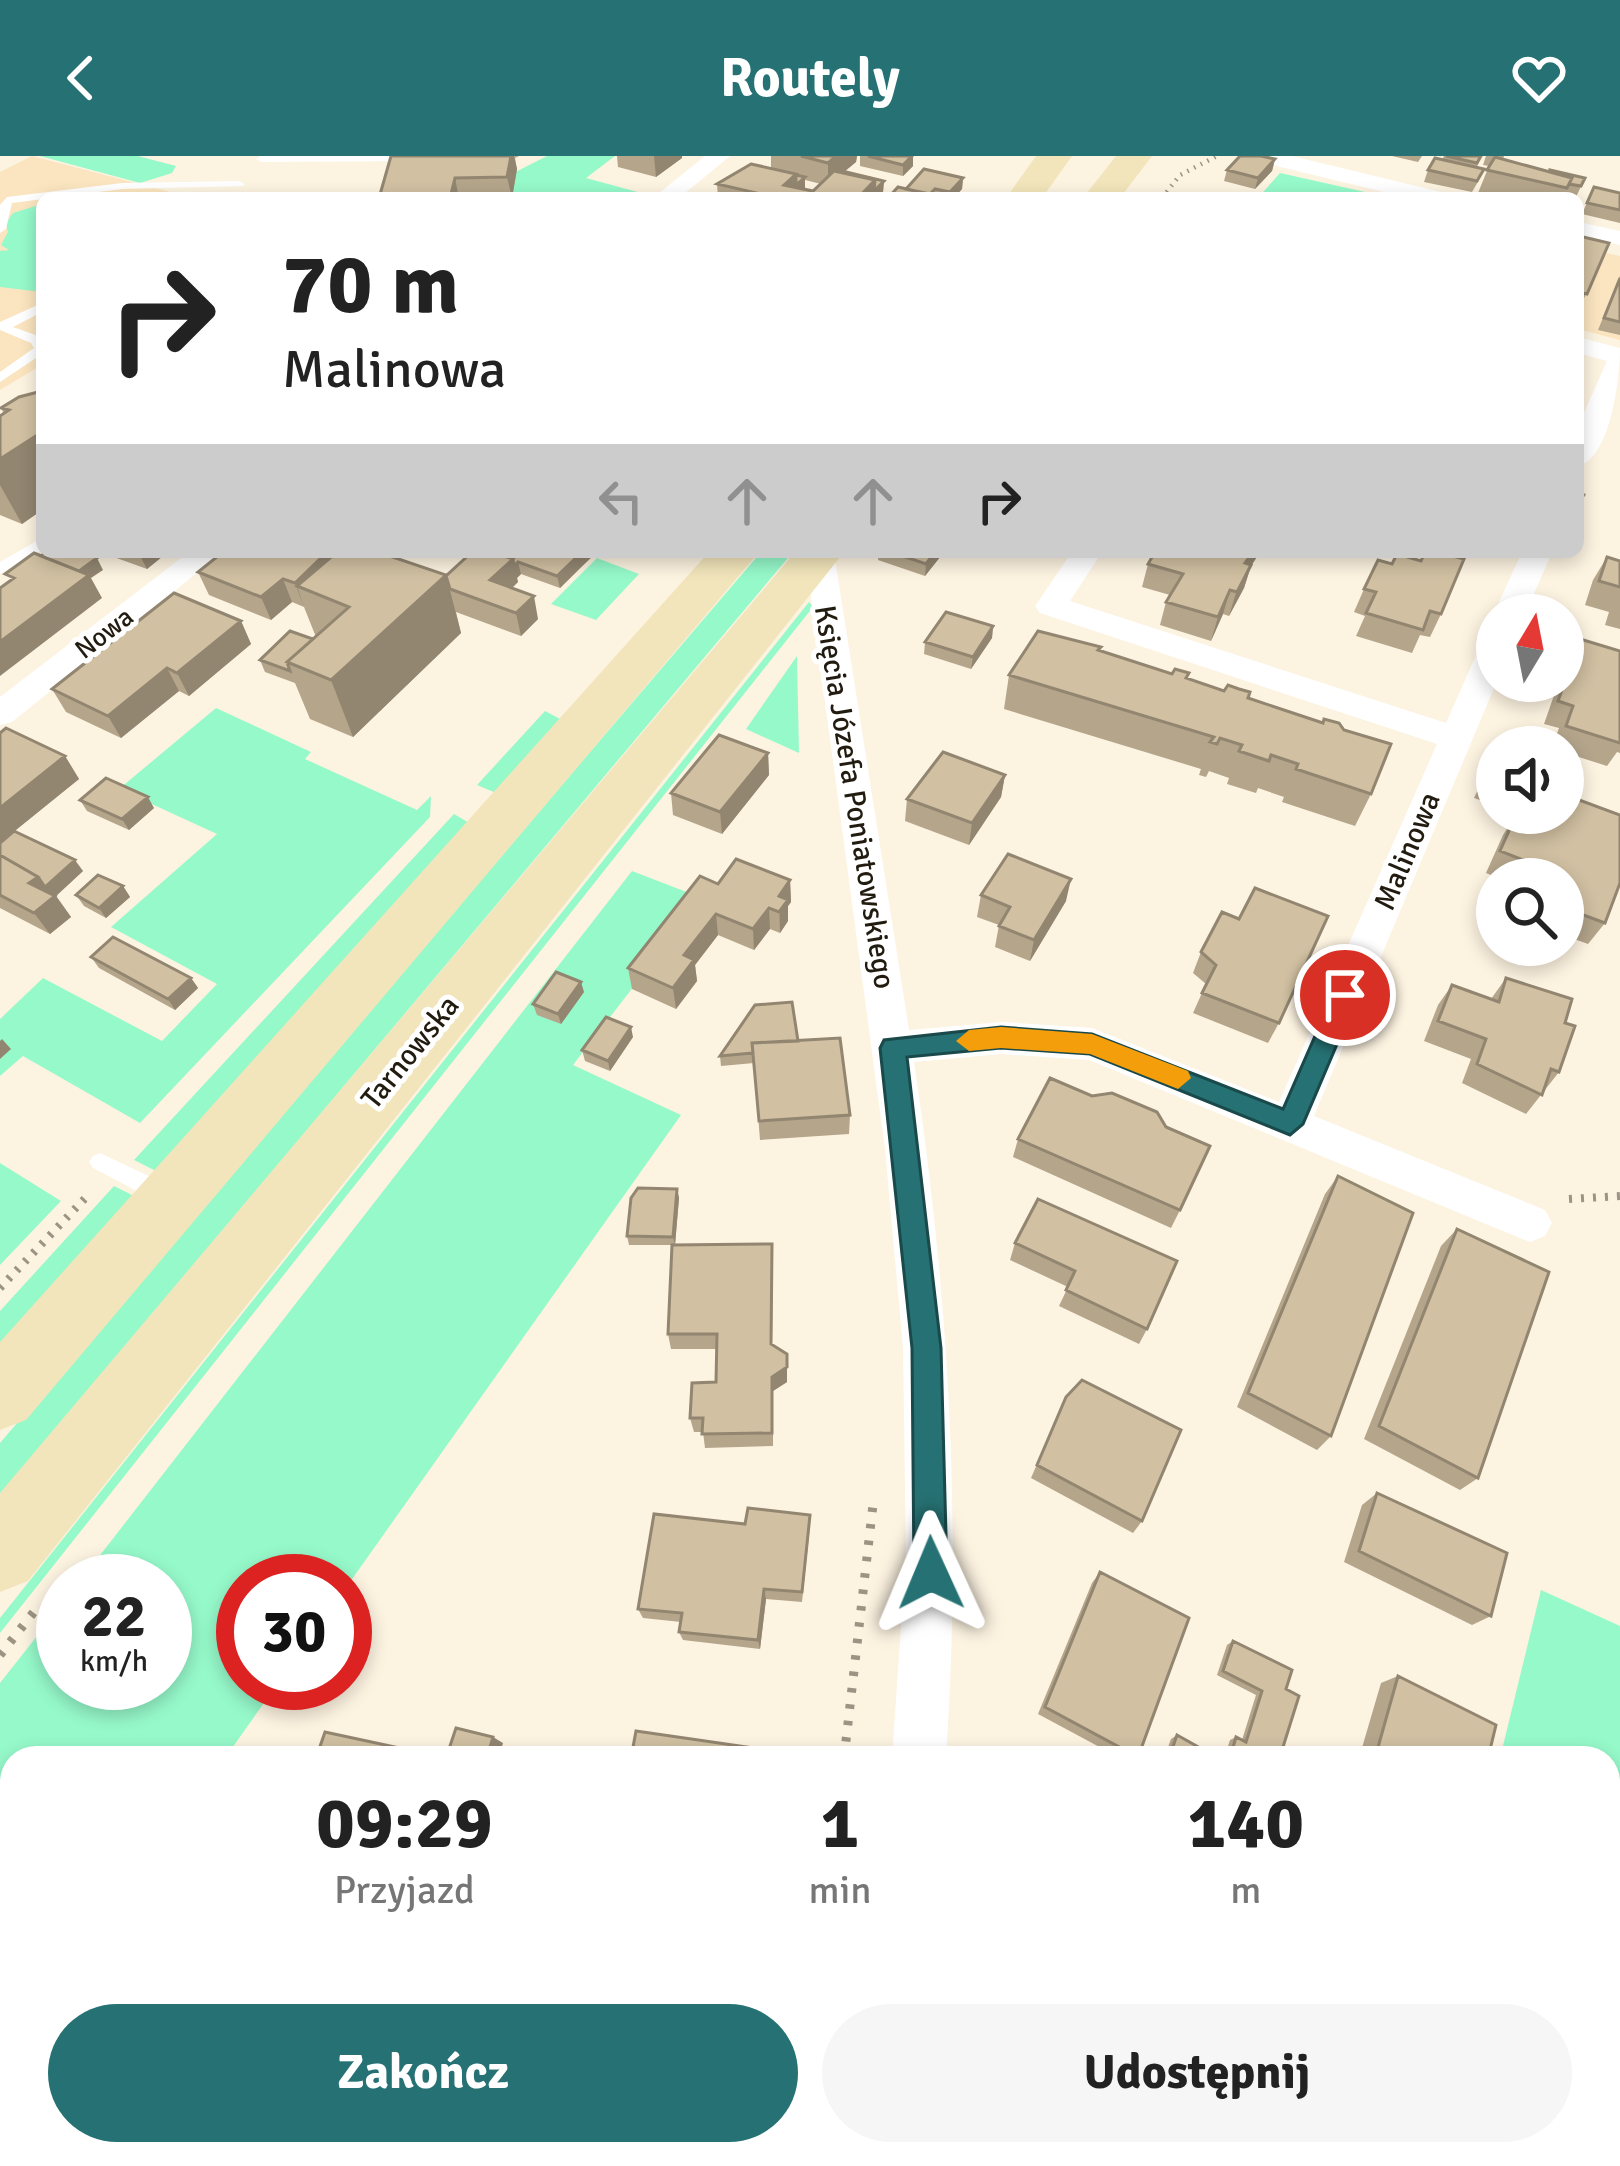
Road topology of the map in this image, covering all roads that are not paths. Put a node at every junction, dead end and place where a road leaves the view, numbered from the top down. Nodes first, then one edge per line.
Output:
1 (719, 156) edge
2 (1054, 156) edge
3 (1134, 156) edge
4 (1264, 156) edge
5 (264, 158) edge
6 (436, 158) edge
7 (239, 184) junction
8 (78, 192) edge
9 (233, 192) edge
10 (673, 192) edge
11 (1028, 192) edge
12 (1106, 192) edge
13 (1412, 192) edge
14 (36, 197) edge
15 (0, 229) edge
16 (1584, 230) edge
17 (1620, 238) edge
18 (36, 310) edge
19 (2, 327) edge
20 (36, 340) edge
21 (1584, 347) edge
22 (36, 353) edge
23 (1620, 358) edge
24 (0, 378) edge
25 (1584, 444) edge
26 (36, 547) edge
27 (200, 558) edge
28 (730, 558) edge
29 (815, 558) edge
30 (820, 558) edge
31 (1083, 558) edge
32 (1534, 558) edge
33 (0, 569) edge
34 (1518, 594) edge
35 (1476, 692) edge
36 (0, 714) edge
37 (1456, 738) junction
38 (893, 1048) junction
39 (1290, 1124) junction
40 (100, 1162) dead end
41 (172, 1198) junction
42 (1540, 1211) road end
43 (0, 1395) edge
44 (0, 1552) edge
45 (921, 1746) edge

1 - 10 street
2 - 11 main road
3 - 12 main road
4 - 13 street
5 - 6 lane
5 - 7 lane
7 - 8 lane
7 - 9 lane
14 - 15 lane
16 - 17 street
18 - 19 lane
19 - 20 lane
21 - 23 street
22 - 24 lane
23 - 25 street
26 - 33 lane
27 - 36 street, Nowa
28 - 41 main road
29 - 44 main road, Tarnowska
30 - 38 street, Księcia Józefa Poniatowskiego
31 - 37 street
32 - 34 street
35 - 37 street, Malinowa
37 - 39 street, Malinowa
38 - 39 street
38 - 45 street, Księcia Józefa Poniatowskiego
39 - 42 street
40 - 41 lane
41 - 43 main road

